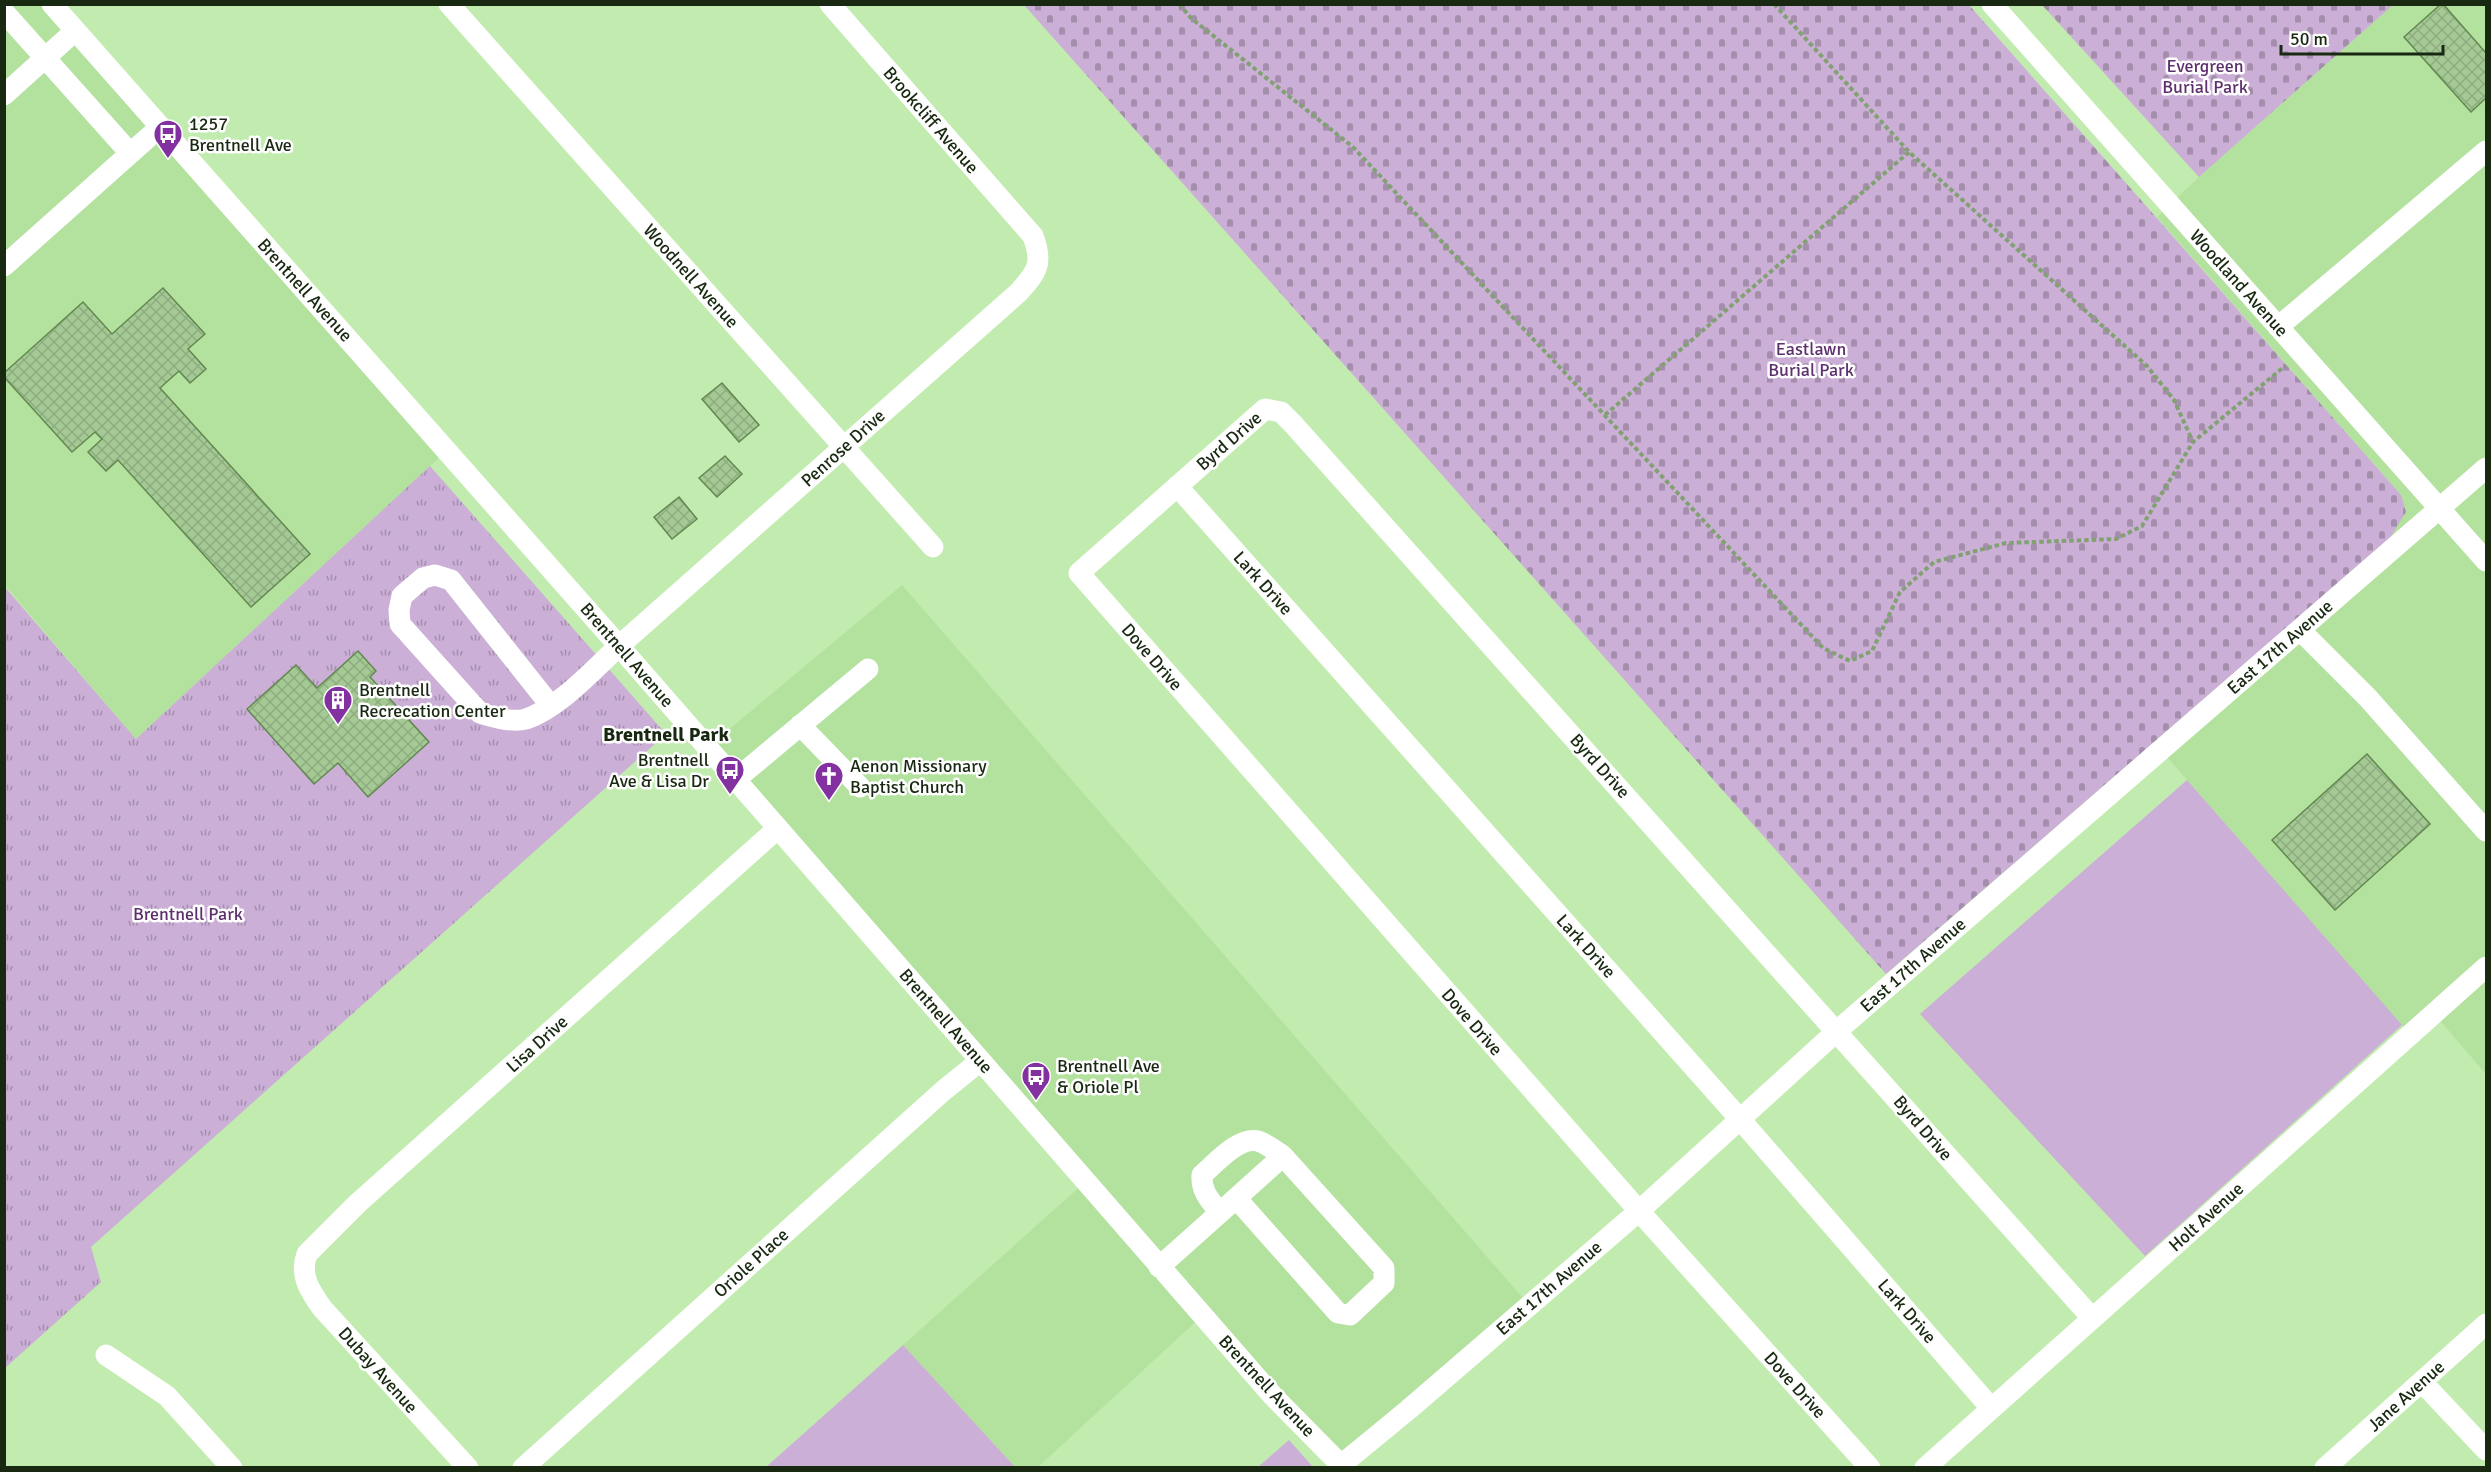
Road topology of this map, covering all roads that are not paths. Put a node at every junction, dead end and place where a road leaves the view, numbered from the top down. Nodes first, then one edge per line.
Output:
1 (52, 4) edge
2 (449, 4) edge
3 (830, 4) edge
4 (1992, 4) edge
5 (4, 12) edge
6 (75, 31) junction
7 (45, 58) junction
8 (4, 95) edge
9 (160, 127) junction
10 (2487, 151) edge
11 (130, 153) junction
12 (1033, 236) joint
13 (4, 266) edge
14 (2278, 327) junction
15 (843, 447) junction
16 (2487, 468) edge
17 (1177, 486) junction
18 (2439, 509) junction
19 (933, 547) dead end
20 (2487, 561) edge
21 (1079, 573) joint
22 (2300, 630) junction
23 (619, 646) junction
24 (868, 669) dead end
25 (550, 706) junction
26 (800, 725) junction
27 (735, 780) junction
28 (860, 787) dead end
29 (777, 829) junction
30 (2487, 831) edge
31 (2487, 967) edge
32 (1837, 1031) junction
33 (980, 1061) junction
34 (1739, 1118) junction
35 (1283, 1156) junction
36 (1236, 1198) junction
37 (1639, 1211) junction
38 (1220, 1213) junction
39 (303, 1264) joint
40 (1160, 1267) junction
41 (2092, 1318) junction
42 (2487, 1324) edge
43 (106, 1355) dead end
44 (2422, 1382) junction
45 (1991, 1408) junction
46 (2487, 1450) edge
47 (1342, 1466) edge
48 (232, 1467) edge
49 (468, 1467) edge
50 (524, 1467) edge
51 (1870, 1467) edge
52 (1925, 1467) edge
53 (2325, 1467) edge

1 - 6 street, Brentnell Avenue
2 - 15 street, Woodnell Avenue
3 - 12 street, Brookcliff Avenue
4 - 14 street, Woodland Avenue
5 - 7 street
6 - 7 street
6 - 9 street, Brentnell Avenue
7 - 8 street
7 - 11 street
9 - 11 street
9 - 23 street, Brentnell Avenue
10 - 14 street
11 - 13 street
12 - 15 street, Penrose Drive
14 - 18 street, Woodland Avenue
15 - 19 street, Woodnell Avenue
15 - 23 street, Penrose Drive
16 - 18 street, East 17th Avenue
17 - 21 street, Byrd Drive
17 - 32 street, Byrd Drive
17 - 34 street, Lark Drive
18 - 20 street, Woodland Avenue
18 - 22 street, East 17th Avenue
21 - 37 street, Dove Drive
22 - 30 street
22 - 32 street, East 17th Avenue
23 - 25 street, Penrose Drive
23 - 27 street, Brentnell Avenue
24 - 26 street
25 - 25 street, Penrose Drive
26 - 27 street
26 - 28 street
27 - 29 street, Brentnell Avenue
29 - 33 street, Brentnell Avenue
29 - 39 street, Lisa Drive
31 - 41 street, Holt Avenue
32 - 34 street, East 17th Avenue
32 - 41 street, Byrd Drive
33 - 40 street, Brentnell Avenue
33 - 50 street, Oriole Place
34 - 37 street, East 17th Avenue
34 - 45 street, Lark Drive
35 - 36 street
35 - 36 street
35 - 38 street
36 - 38 street
37 - 47 street, East 17th Avenue
37 - 51 street, Dove Drive
38 - 40 street
39 - 49 street, Dubay Avenue
40 - 47 street, Brentnell Avenue
41 - 45 street, Holt Avenue
42 - 44 street, Jane Avenue
43 - 48 street
44 - 46 street
44 - 53 street, Jane Avenue
45 - 52 street, Holt Avenue

